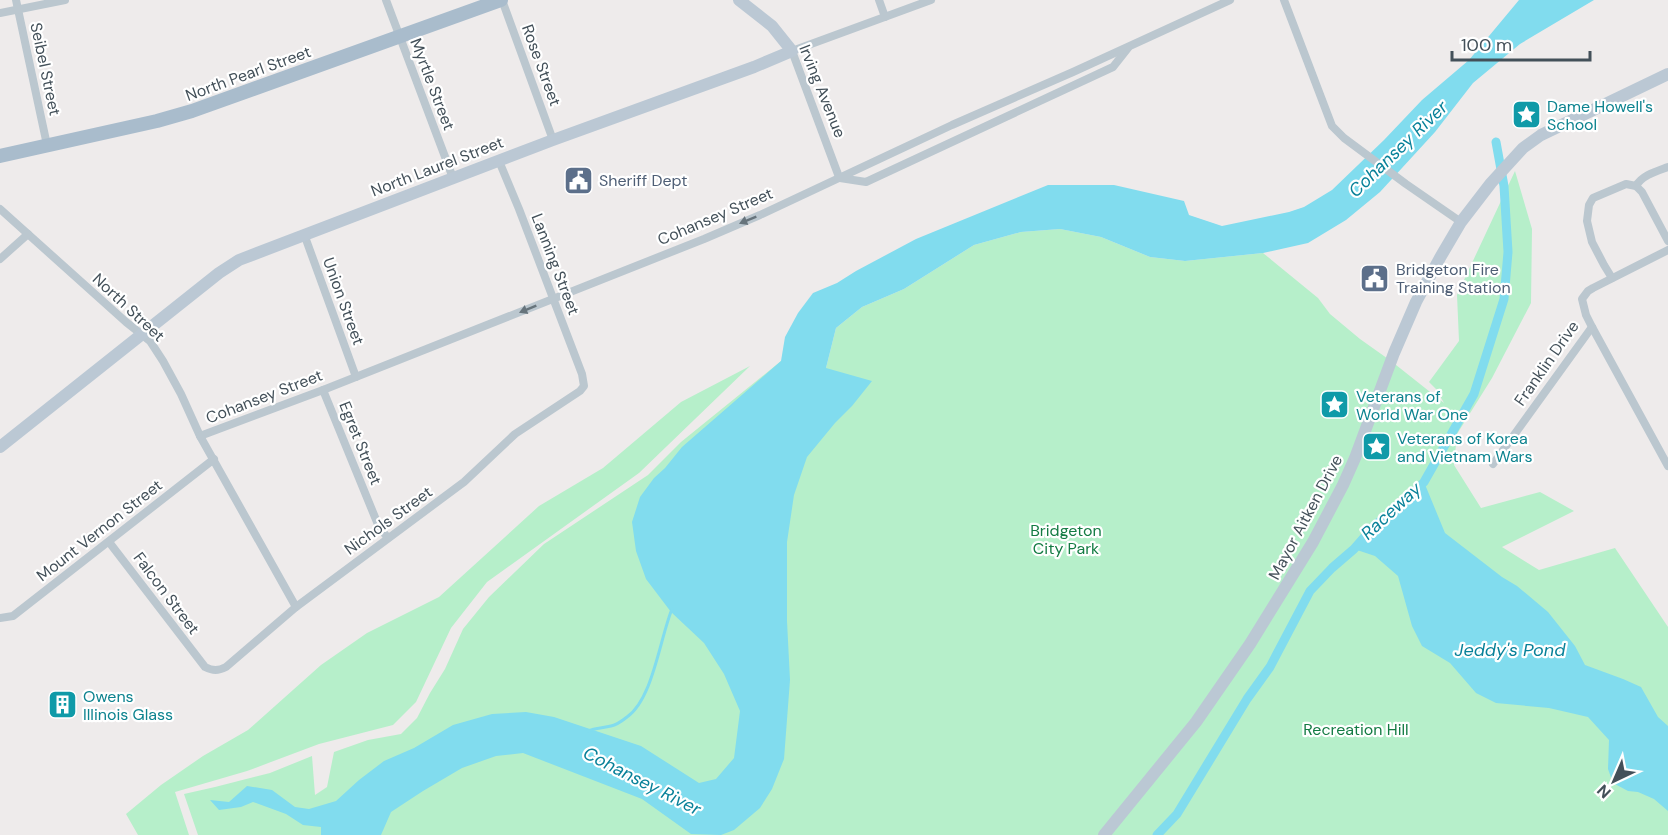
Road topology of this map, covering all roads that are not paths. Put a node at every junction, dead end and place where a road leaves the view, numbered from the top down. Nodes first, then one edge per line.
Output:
1 (16, 0) edge
2 (65, 0) edge
3 (386, 0) edge
4 (502, 0) edge
5 (739, 0) edge
6 (879, 0) edge
7 (931, 0) edge
8 (1230, 0) edge
9 (1284, 0) edge
10 (17, 10) junction
11 (0, 13) edge
12 (885, 17) junction
13 (399, 37) junction
14 (1129, 46) junction
15 (792, 51) junction
16 (1668, 74) edge
17 (553, 140) junction
18 (47, 145) junction
19 (0, 156) edge
20 (499, 161) junction
21 (1668, 167) edge
22 (839, 177) junction
23 (453, 178) junction
24 (1636, 186) junction
25 (0, 209) edge
26 (1461, 222) junction
27 (28, 234) junction
28 (304, 234) junction
29 (1668, 240) edge
30 (1668, 250) edge
31 (0, 260) edge
32 (1612, 278) junction
33 (554, 299) junction
34 (1592, 327) junction
35 (142, 335) junction
36 (356, 377) junction
37 (583, 379) joint
38 (323, 390) junction
39 (200, 436) junction
40 (0, 447) edge
41 (213, 459) junction
42 (1492, 464) dead end
43 (1668, 466) edge
44 (388, 538) junction
45 (108, 542) junction
46 (296, 607) junction
47 (0, 618) edge
48 (202, 663) joint
49 (1104, 835) edge

1 - 10 street, Seibel Street
2 - 10 street
3 - 13 street, Myrtle Street
4 - 13 main road, North Pearl Street
4 - 17 street, Rose Street
5 - 15 street, Irving Avenue
6 - 12 street
7 - 12 street, North Laurel Street
8 - 14 street, Cohansey Street
9 - 26 street
10 - 11 street
10 - 18 street, Seibel Street
12 - 15 street, North Laurel Street
13 - 18 main road, North Pearl Street
13 - 23 street, Myrtle Street
14 - 22 street, Cohansey Street
14 - 22 street
15 - 17 street, North Laurel Street
15 - 22 street, Irving Avenue
16 - 26 street, Mayor Aitken Drive
17 - 20 street, North Laurel Street
18 - 19 main road, North Pearl Street
20 - 23 street, North Laurel Street
20 - 33 street, Lanning Street
21 - 24 street
22 -> 33 street, Cohansey Street
23 - 28 street, North Laurel Street
24 - 29 street
24 - 32 street
25 - 27 street, North Street
26 - 49 street, Mayor Aitken Drive
27 - 31 street
27 - 35 street, North Street
28 - 35 street, North Laurel Street
28 - 36 street, Union Street
30 - 32 street, Franklin Drive
32 - 34 street, Franklin Drive
33 -> 36 street, Cohansey Street
33 - 37 street, Lanning Street
34 - 42 street, Franklin Drive
34 - 43 street
35 - 39 street, North Street
35 - 40 street, North Laurel Street
36 - 38 street, Cohansey Street
37 - 44 street, Nichols Street
38 - 39 street, Cohansey Street
38 - 44 street, Egret Street
39 - 41 street, North Street
41 - 45 street, Mount Vernon Street
41 - 46 street, North Street
44 - 46 street, Nichols Street
45 - 47 street, Mount Vernon Street
45 - 48 street, Falcon Street
46 - 48 street, Nichols Street

